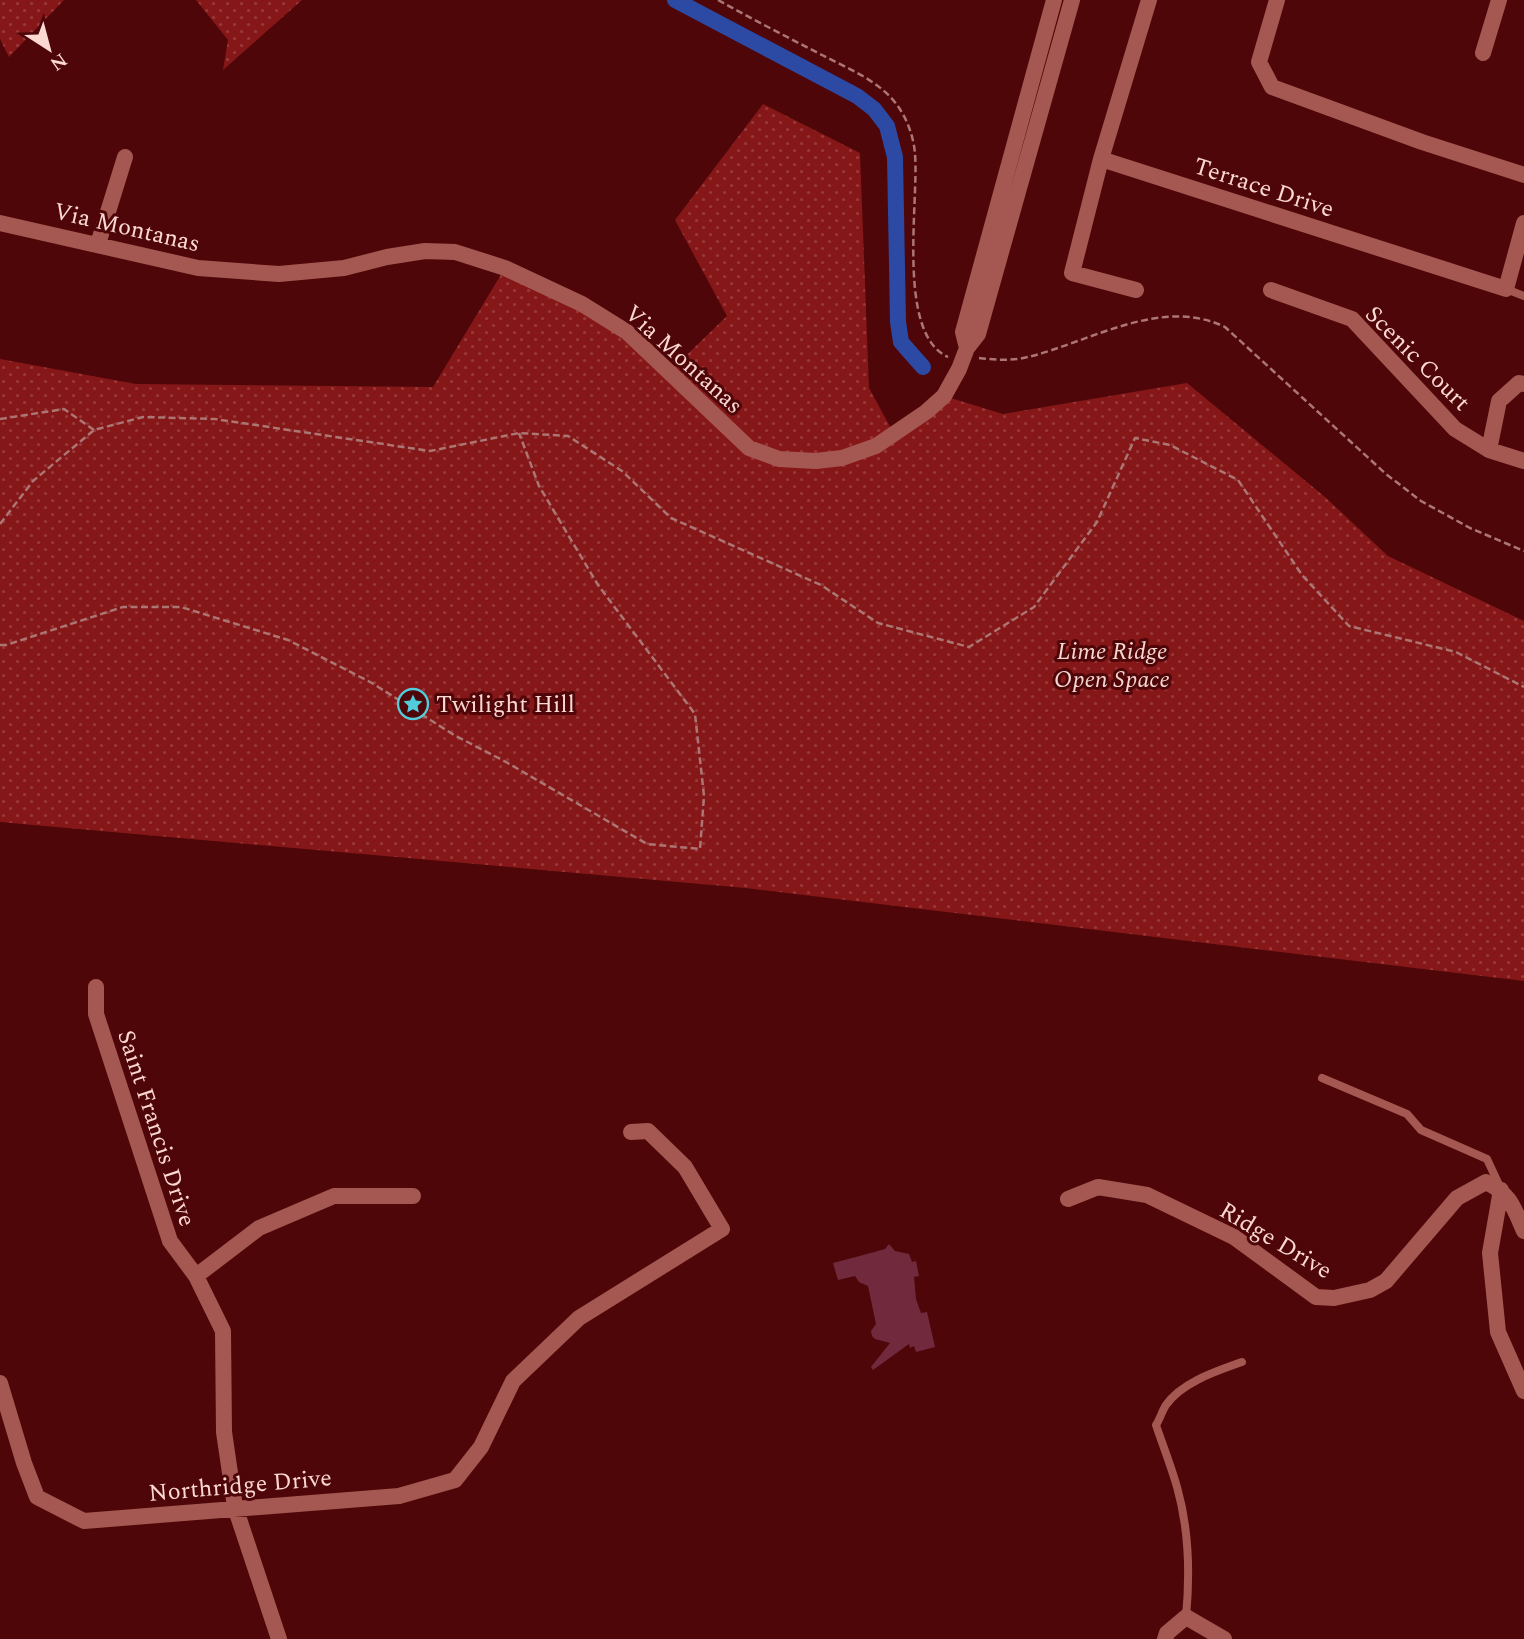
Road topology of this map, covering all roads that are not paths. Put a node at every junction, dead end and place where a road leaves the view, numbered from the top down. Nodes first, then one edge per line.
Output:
1 (1054, 0) edge
2 (1072, 0) edge
3 (1149, 0) edge
4 (1277, 0) edge
5 (1499, 0) edge
6 (1483, 53) dead end
7 (125, 157) dead end
8 (1101, 159) junction
9 (1524, 175) edge
10 (0, 223) edge
11 (1524, 223) edge
12 (98, 244) junction
13 (1506, 289) junction
14 (1136, 290) dead end
15 (1271, 290) dead end
16 (1524, 296) edge
17 (963, 358) junction
18 (1524, 384) edge
19 (1489, 450) junction
20 (1524, 461) edge
21 (96, 987) dead end
22 (1322, 1078) dead end
23 (631, 1132) dead end
24 (1501, 1190) junction
25 (413, 1196) dead end
26 (1068, 1199) dead end
27 (1524, 1231) edge
28 (196, 1276) junction
29 (1242, 1362) dead end
30 (0, 1383) edge
31 (1524, 1391) edge
32 (235, 1507) junction
33 (1186, 1618) junction
34 (279, 1639) edge
35 (1165, 1639) edge
36 (1224, 1639) edge

1 - 17 street, Via Montanas
2 - 17 street, Via Montanas
3 - 8 street
4 - 9 street
5 - 6 street
7 - 12 street
8 - 13 street, Terrace Drive
8 - 14 street
10 - 12 street, Via Montanas
11 - 13 street
12 - 17 street, Via Montanas
13 - 16 lane
15 - 19 street, Scenic Court
18 - 19 street
19 - 20 street, Scenic Court
21 - 28 street, Saint Francis Drive
22 - 24 lane
23 - 32 street, Northridge Drive
24 - 26 street, Ridge Drive
24 - 27 street
24 - 31 street
25 - 28 street
28 - 32 street, Saint Francis Drive
29 - 33 lane
30 - 32 street, Northridge Drive
32 - 34 street, Saint Francis Drive
33 - 35 street
33 - 36 street

